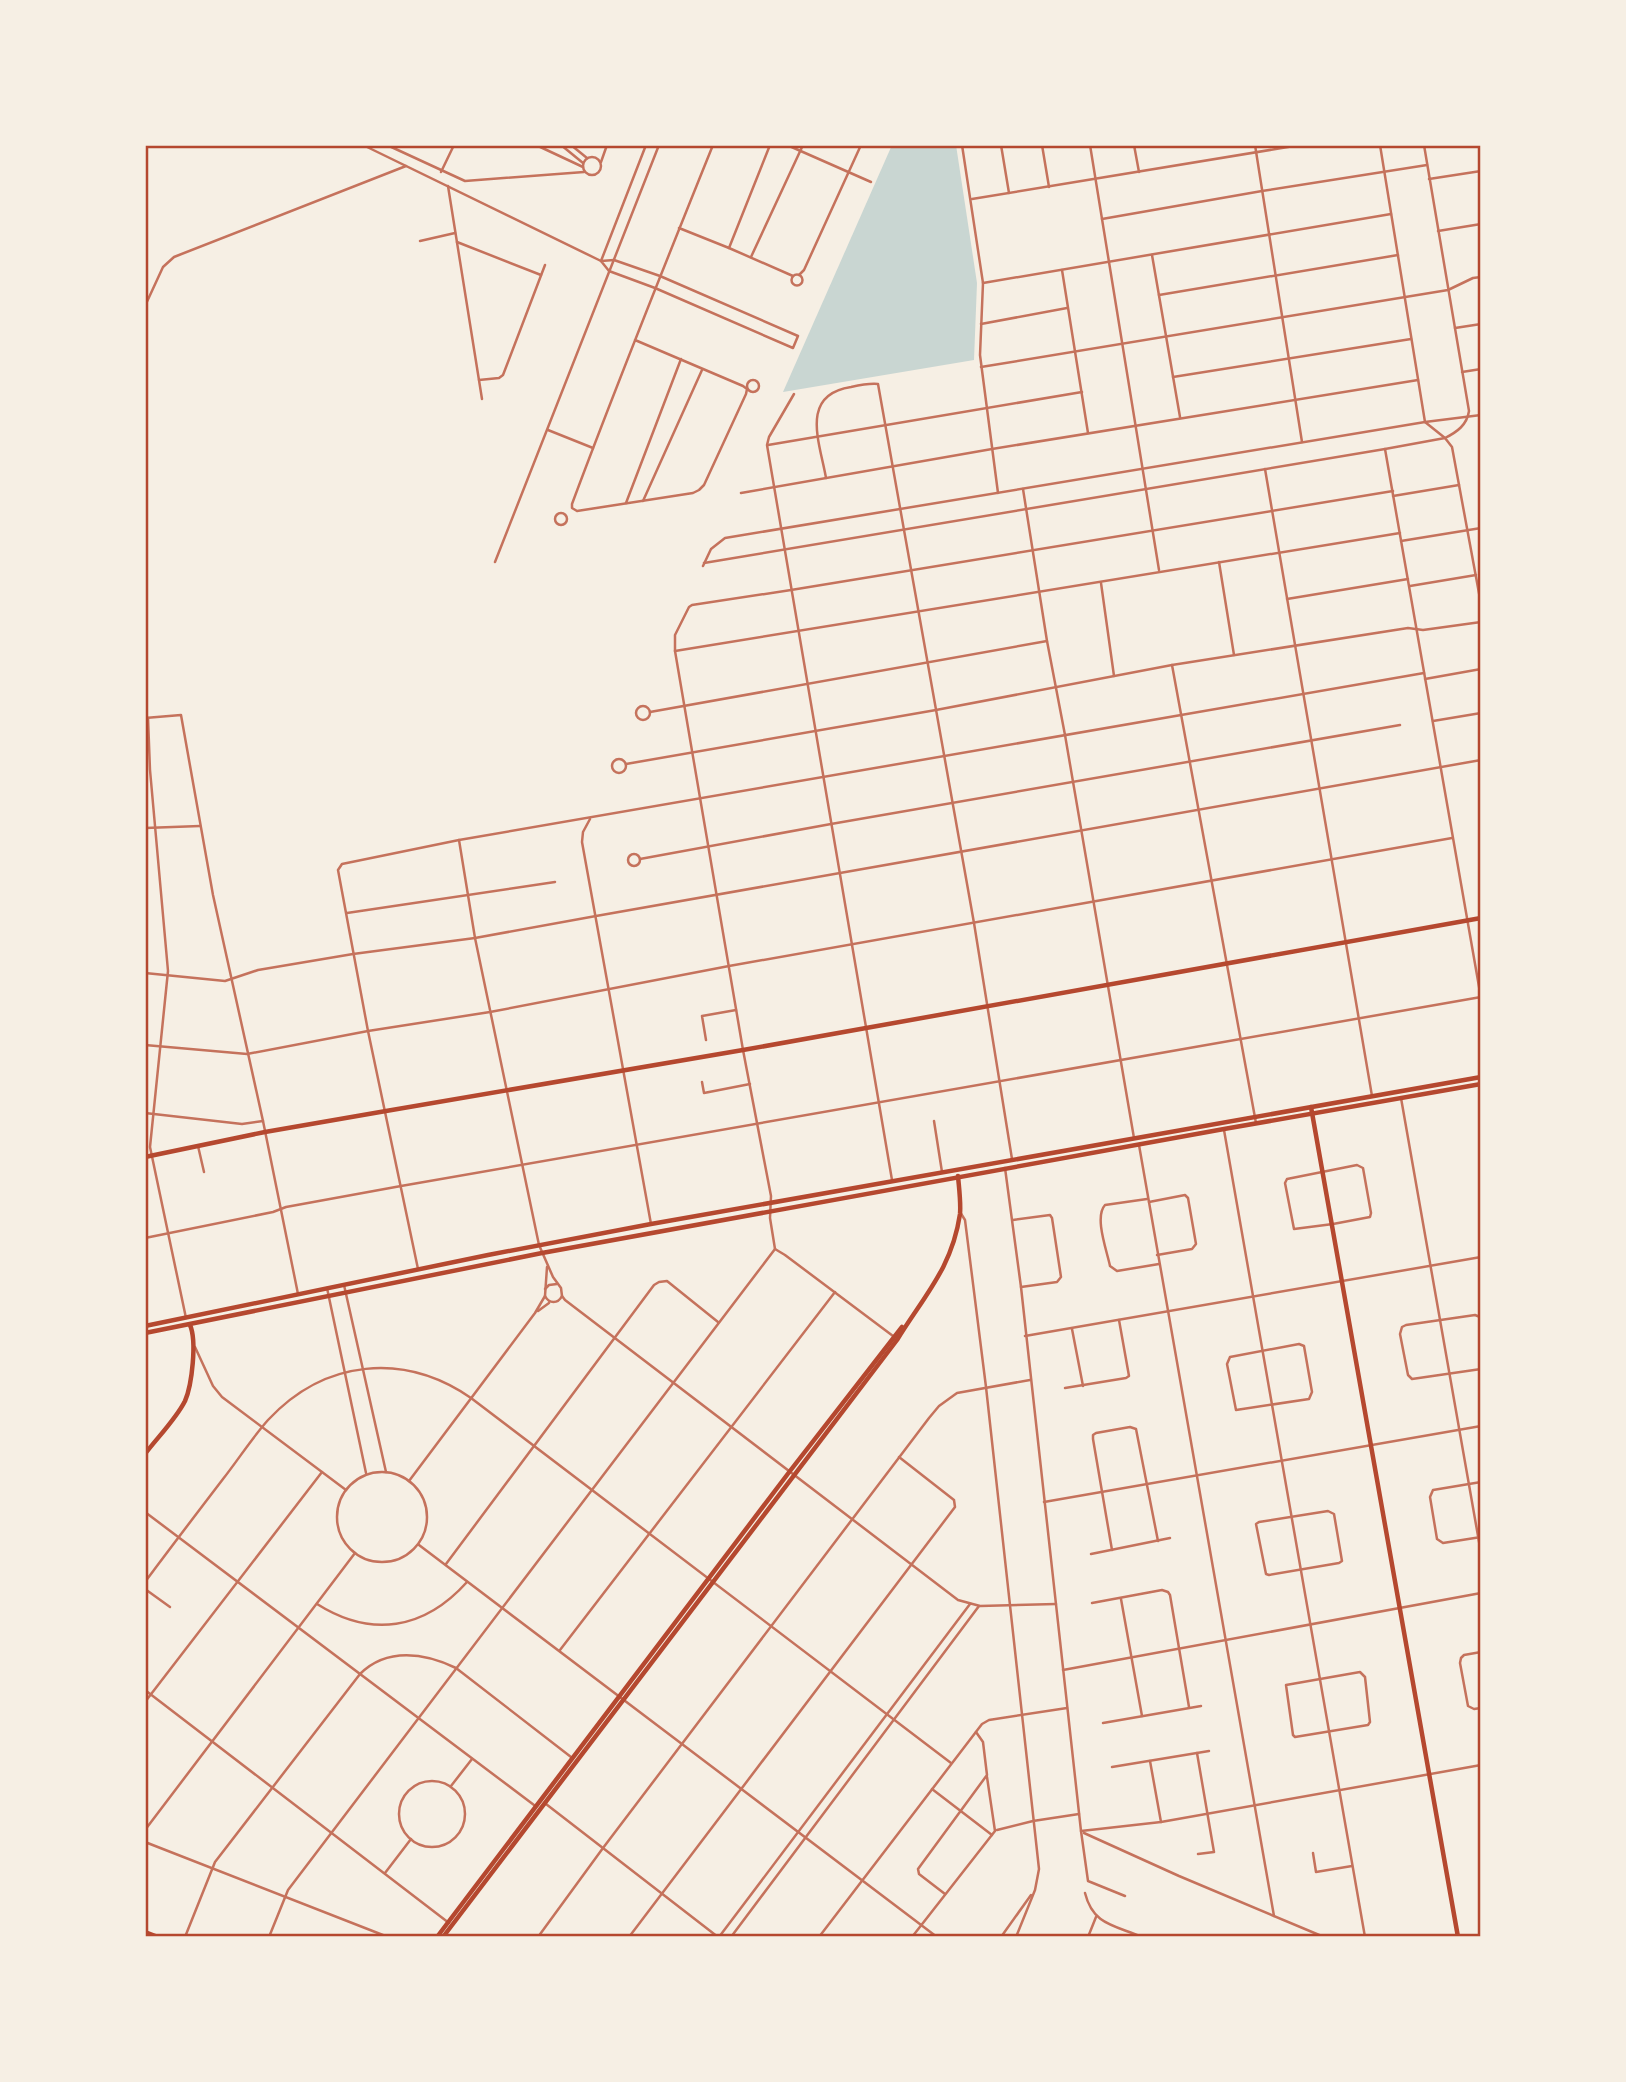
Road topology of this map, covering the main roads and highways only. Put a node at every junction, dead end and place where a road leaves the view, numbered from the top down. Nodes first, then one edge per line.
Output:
1 (1481, 918) edge
2 (1481, 1077) edge
3 (1481, 1084) edge
4 (1311, 1107) junction
5 (1313, 1113) junction
6 (148, 1156) edge
7 (957, 1170) junction
8 (958, 1178) junction
9 (190, 1325) junction
10 (145, 1326) edge
11 (145, 1333) edge
12 (145, 1454) edge
13 (450, 1923) junction
14 (145, 1932) edge
15 (158, 1937) edge
16 (437, 1937) edge
17 (443, 1937) edge
18 (1458, 1937) edge

1 - 6 main road
2 - 4 main road
3 - 5 main road
4 - 5 main road
4 - 7 main road
5 - 8 main road
5 - 18 main road
7 - 8 main road
7 - 10 main road
8 - 9 main road
8 - 13 main road
9 - 11 main road
9 - 12 main road
13 - 16 main road
13 - 17 main road
14 - 15 main road

